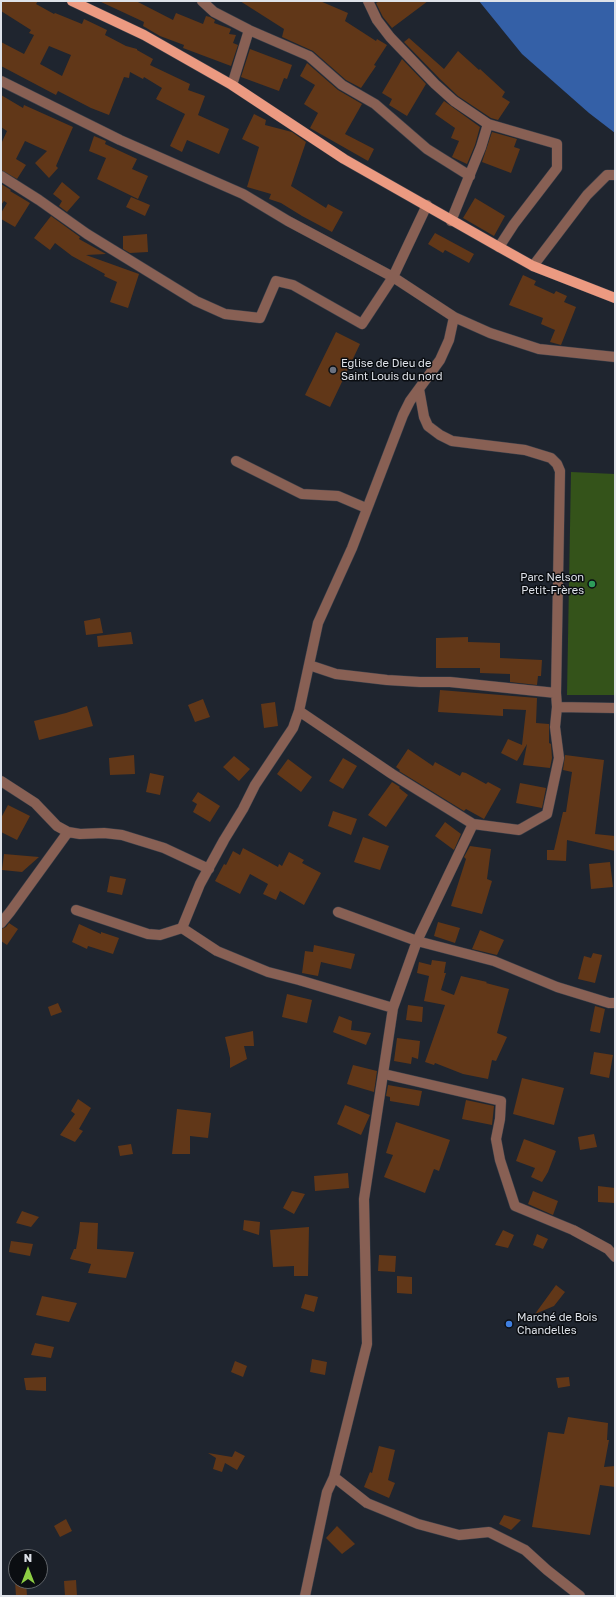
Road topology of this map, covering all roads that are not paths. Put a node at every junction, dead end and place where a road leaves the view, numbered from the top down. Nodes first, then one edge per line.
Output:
1 (72, 1) edge
2 (202, 1) edge
3 (368, 1) edge
4 (249, 30) junction
5 (1, 81) edge
6 (232, 85) junction
7 (488, 124) junction
8 (615, 175) edge
9 (1, 176) edge
10 (470, 176) junction
11 (426, 205) junction
12 (451, 221) junction
13 (499, 247) junction
14 (533, 266) junction
15 (393, 277) junction
16 (615, 298) edge
17 (454, 317) junction
18 (615, 357) edge
19 (419, 389) junction
20 (236, 462) dead end
21 (366, 508) junction
22 (309, 665) junction
23 (556, 693) junction
24 (556, 707) junction
25 (615, 708) edge
26 (299, 711) junction
27 (1, 781) edge
28 (473, 824) junction
29 (68, 832) junction
30 (209, 869) junction
31 (76, 910) dead end
32 (338, 912) dead end
33 (1, 922) edge
34 (182, 928) junction
35 (417, 941) junction
36 (615, 1003) edge
37 (392, 1008) junction
38 (384, 1074) junction
39 (615, 1257) edge
40 (334, 1477) junction
41 (305, 1596) edge
42 (580, 1596) edge

1 - 6 main road
2 - 4 street
3 - 7 street
4 - 6 street
4 - 10 street
5 - 15 street
6 - 11 main road
7 - 10 street
7 - 13 street
8 - 14 street
9 - 15 street
10 - 12 street
11 - 12 main road
11 - 15 street
12 - 13 main road
13 - 14 main road
14 - 16 main road
15 - 17 street
17 - 18 street
17 - 19 street
19 - 21 street
19 - 23 street
20 - 21 street
21 - 22 street
22 - 23 street
22 - 26 street
23 - 24 street
24 - 25 street
24 - 28 street
26 - 28 street
26 - 30 street
27 - 29 street
28 - 35 street
29 - 30 street
29 - 33 street
30 - 34 street
31 - 34 street
32 - 35 street
34 - 37 street
35 - 36 street
35 - 37 street
37 - 38 street
38 - 39 street
38 - 40 street
40 - 41 street
40 - 42 street

